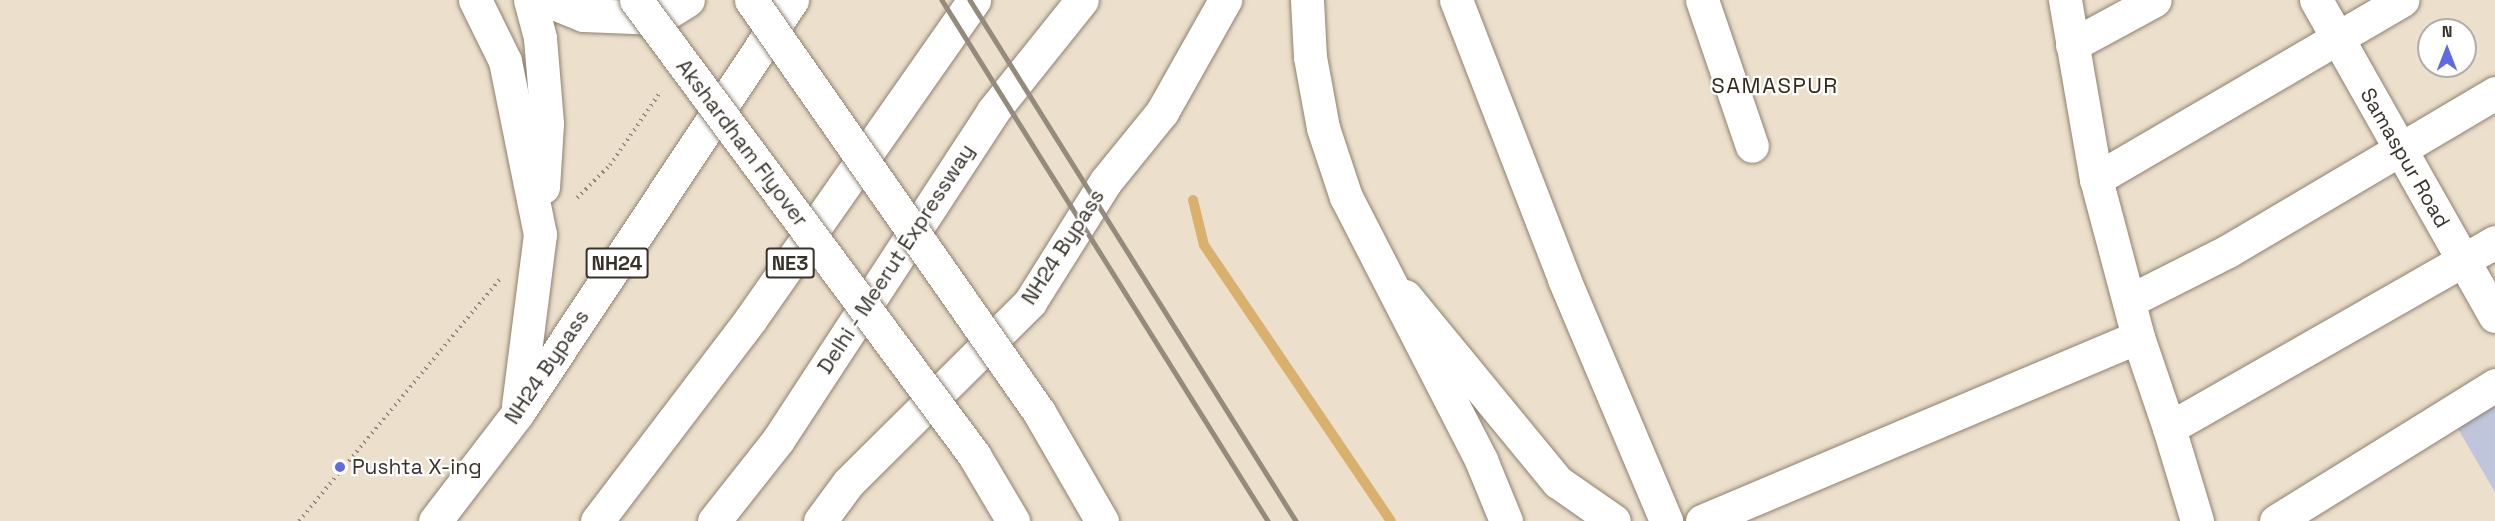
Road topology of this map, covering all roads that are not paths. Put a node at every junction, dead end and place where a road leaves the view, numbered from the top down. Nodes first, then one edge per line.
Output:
1 (475, 0) edge
2 (530, 0) edge
3 (546, 0) edge
4 (636, 0) edge
5 (688, 0) edge
6 (751, 0) edge
7 (792, 0) edge
8 (974, 0) edge
9 (1082, 0) edge
10 (1225, 0) edge
11 (1307, 0) edge
12 (1456, 0) edge
13 (1702, 0) edge
14 (2065, 0) edge
15 (2155, 0) edge
16 (2316, 0) edge
17 (2402, 0) edge
18 (2336, 37) junction
19 (2072, 45) junction
20 (2495, 93) edge
21 (1752, 146) dead end
22 (2397, 149) junction
23 (2096, 179) junction
24 (540, 234) junction
25 (2495, 242) edge
26 (2464, 260) junction
27 (1378, 261) junction
28 (2129, 301) junction
29 (2495, 316) edge
30 (2138, 337) junction
31 (2495, 385) edge
32 (517, 414) junction
33 (2169, 428) junction
34 (435, 521) edge
35 (597, 521) edge
36 (714, 521) edge
37 (820, 521) edge
38 (1013, 521) edge
39 (1101, 521) edge
40 (1506, 521) edge
41 (1614, 521) edge
42 (1666, 521) edge
43 (1702, 521) edge
44 (2197, 521) edge
45 (2276, 521) edge

1 - 24 main road
2 - 24 main road
3 - 5 main road
4 - 38 main road, Akshardham Flyover, bridge
6 - 39 main road, bridge
7 - 32 main road, NH24 Bypass / NH24
8 - 35 main road, NE3
9 - 36 main road, Delhi - Meerut Expressway
10 - 37 main road, NH24 Bypass
11 - 27 main road
12 - 42 main road
13 - 21 main road
14 - 19 main road
15 - 19 main road
16 - 18 main road, Samaspur Road
17 - 18 main road
18 - 22 main road, Samaspur Road
18 - 23 main road
19 - 23 main road
20 - 22 main road
22 - 26 main road, Samaspur Road
22 - 28 main road
23 - 28 main road
24 - 32 main road
25 - 26 main road
26 - 29 main road, Samaspur Road
26 - 33 main road
27 - 40 main road
27 - 41 main road
28 - 30 main road
30 - 33 main road
30 - 43 main road
31 - 45 main road
32 - 34 main road, NH24 Bypass / NH24
33 - 44 main road

